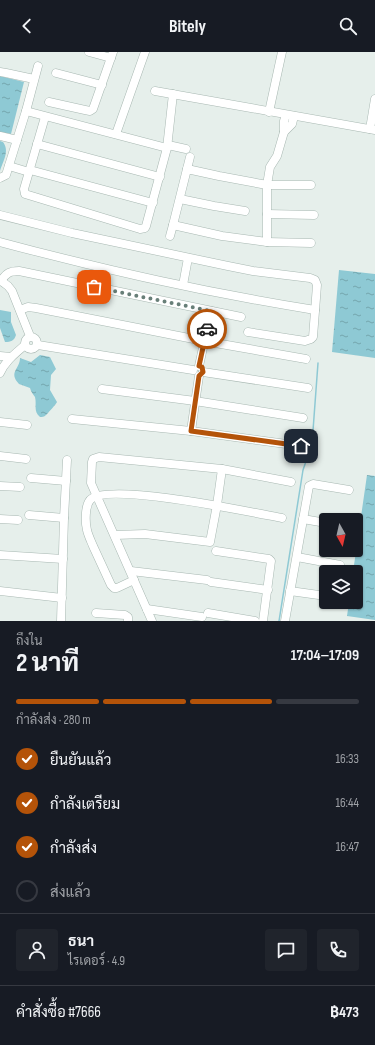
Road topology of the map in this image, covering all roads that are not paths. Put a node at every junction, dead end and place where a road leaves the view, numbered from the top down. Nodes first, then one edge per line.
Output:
1 (89, 52) edge
2 (145, 52) edge
3 (282, 52) edge
4 (112, 55) edge
5 (38, 66) dead end
6 (0, 72) edge
7 (56, 73) dead end
8 (34, 79) junction
9 (102, 85) junction
10 (155, 91) dead end
11 (173, 94) junction
12 (375, 98) edge
13 (49, 102) dead end
14 (26, 111) junction
15 (269, 112) junction
16 (290, 115) junction
17 (45, 116) junction
18 (372, 130) edge
19 (116, 134) junction
20 (0, 136) edge
21 (16, 140) junction
22 (37, 144) junction
23 (168, 146) junction
24 (9, 166) junction
25 (188, 169) junction
26 (29, 171) junction
27 (160, 177) junction
28 (0, 178) edge
29 (267, 185) junction
30 (311, 185) dead end
31 (180, 199) junction
32 (153, 204) junction
33 (245, 211) dead end
34 (267, 214) junction
35 (314, 215) dead end
36 (0, 217) edge
37 (173, 225) junction
38 (170, 236) dead end
39 (0, 242) edge
40 (267, 242) junction
41 (311, 242) dead end
42 (188, 258) junction
43 (0, 280) edge
44 (183, 285) junction
45 (20, 310) junction
46 (315, 310) junction
47 (211, 311) junction
48 (241, 317) dead end
49 (248, 332) dead end
50 (30, 336) junction
51 (204, 341) junction
52 (25, 345) junction
53 (38, 345) junction
54 (0, 356) edge
55 (11, 357) junction
56 (306, 359) dead end
57 (198, 371) junction
58 (0, 373) edge
59 (308, 388) dead end
60 (102, 389) dead end
61 (195, 401) junction
62 (303, 418) dead end
63 (72, 419) dead end
64 (0, 422) edge
65 (27, 425) dead end
66 (191, 431) junction
67 (301, 446) dead end
68 (0, 456) edge
69 (26, 459) dead end
70 (67, 460) dead end
71 (222, 469) junction
72 (31, 478) dead end
73 (66, 481) junction
74 (291, 482) dead end
75 (0, 486) edge
76 (20, 488) dead end
77 (349, 490) dead end
78 (97, 496) junction
79 (217, 505) junction
80 (29, 515) dead end
81 (0, 518) edge
82 (64, 518) junction
83 (282, 518) dead end
84 (303, 519) junction
85 (18, 520) dead end
86 (319, 522) edge
87 (115, 535) junction
88 (216, 551) dead end
89 (0, 555) edge
90 (296, 557) junction
91 (63, 559) junction
92 (340, 565) dead end
93 (131, 571) junction
94 (134, 580) junction
95 (268, 590) junction
96 (0, 591) edge
97 (290, 591) junction
98 (319, 595) edge
99 (62, 598) junction
100 (147, 609) junction
101 (96, 613) dead end
102 (61, 621) edge
103 (128, 621) edge
104 (152, 621) edge
105 (255, 621) edge
106 (263, 621) edge
107 (285, 621) edge

1 - 4 street
2 - 19 street
3 - 15 street
4 - 9 street
5 - 8 street
6 - 8 street
7 - 9 street
8 - 14 street
9 - 13 street
10 - 11 street
11 - 15 street
11 - 23 street
12 - 18 street
14 - 17 street
14 - 21 street
15 - 16 street
16 - 18 street
16 - 29 street
17 - 19 street
17 - 22 street
19 - 23 street
20 - 21 street
21 - 24 street
22 - 26 street
22 - 27 street
23 - 25 street
23 - 27 street
24 - 26 street
24 - 28 street
25 - 29 street
25 - 31 street
26 - 32 street
26 - 32 street
27 - 32 street
29 - 30 street
29 - 34 street
31 - 33 street
31 - 37 street
34 - 35 street
34 - 40 street
36 - 42 street
37 - 38 street
37 - 40 street
39 - 44 street
40 - 41 street
42 - 44 street
42 - 46 street
43 - 45 street
43 - 47 street
44 - 46 street
45 - 50 street
45 - 51 street
46 - 49 street
47 - 48 street
47 - 51 street
50 - 52 street
50 - 53 street
51 - 56 street
51 - 57 street
52 - 53 street
52 - 55 street
53 - 57 street
54 - 55 street
55 - 58 street
57 - 59 street
57 - 61 street
60 - 61 street
61 - 62 street
61 - 66 street
63 - 66 street
64 - 65 street
66 - 67 street
68 - 69 street
70 - 73 street
71 - 74 street
71 - 78 street
71 - 79 street
72 - 73 street
73 - 82 street
75 - 76 street
77 - 84 street
78 - 79 street
78 - 87 street
78 - 94 street
79 - 83 street
79 - 87 street
80 - 82 street
81 - 85 street
82 - 91 street
84 - 86 street
84 - 90 street
87 - 93 street
88 - 95 street
89 - 91 street
90 - 92 street
90 - 97 street
91 - 99 street
93 - 94 street
93 - 95 street
94 - 100 street
95 - 106 street
96 - 99 street
97 - 98 street
97 - 107 street
99 - 102 street
100 - 104 street
100 - 105 street
101 - 103 street

